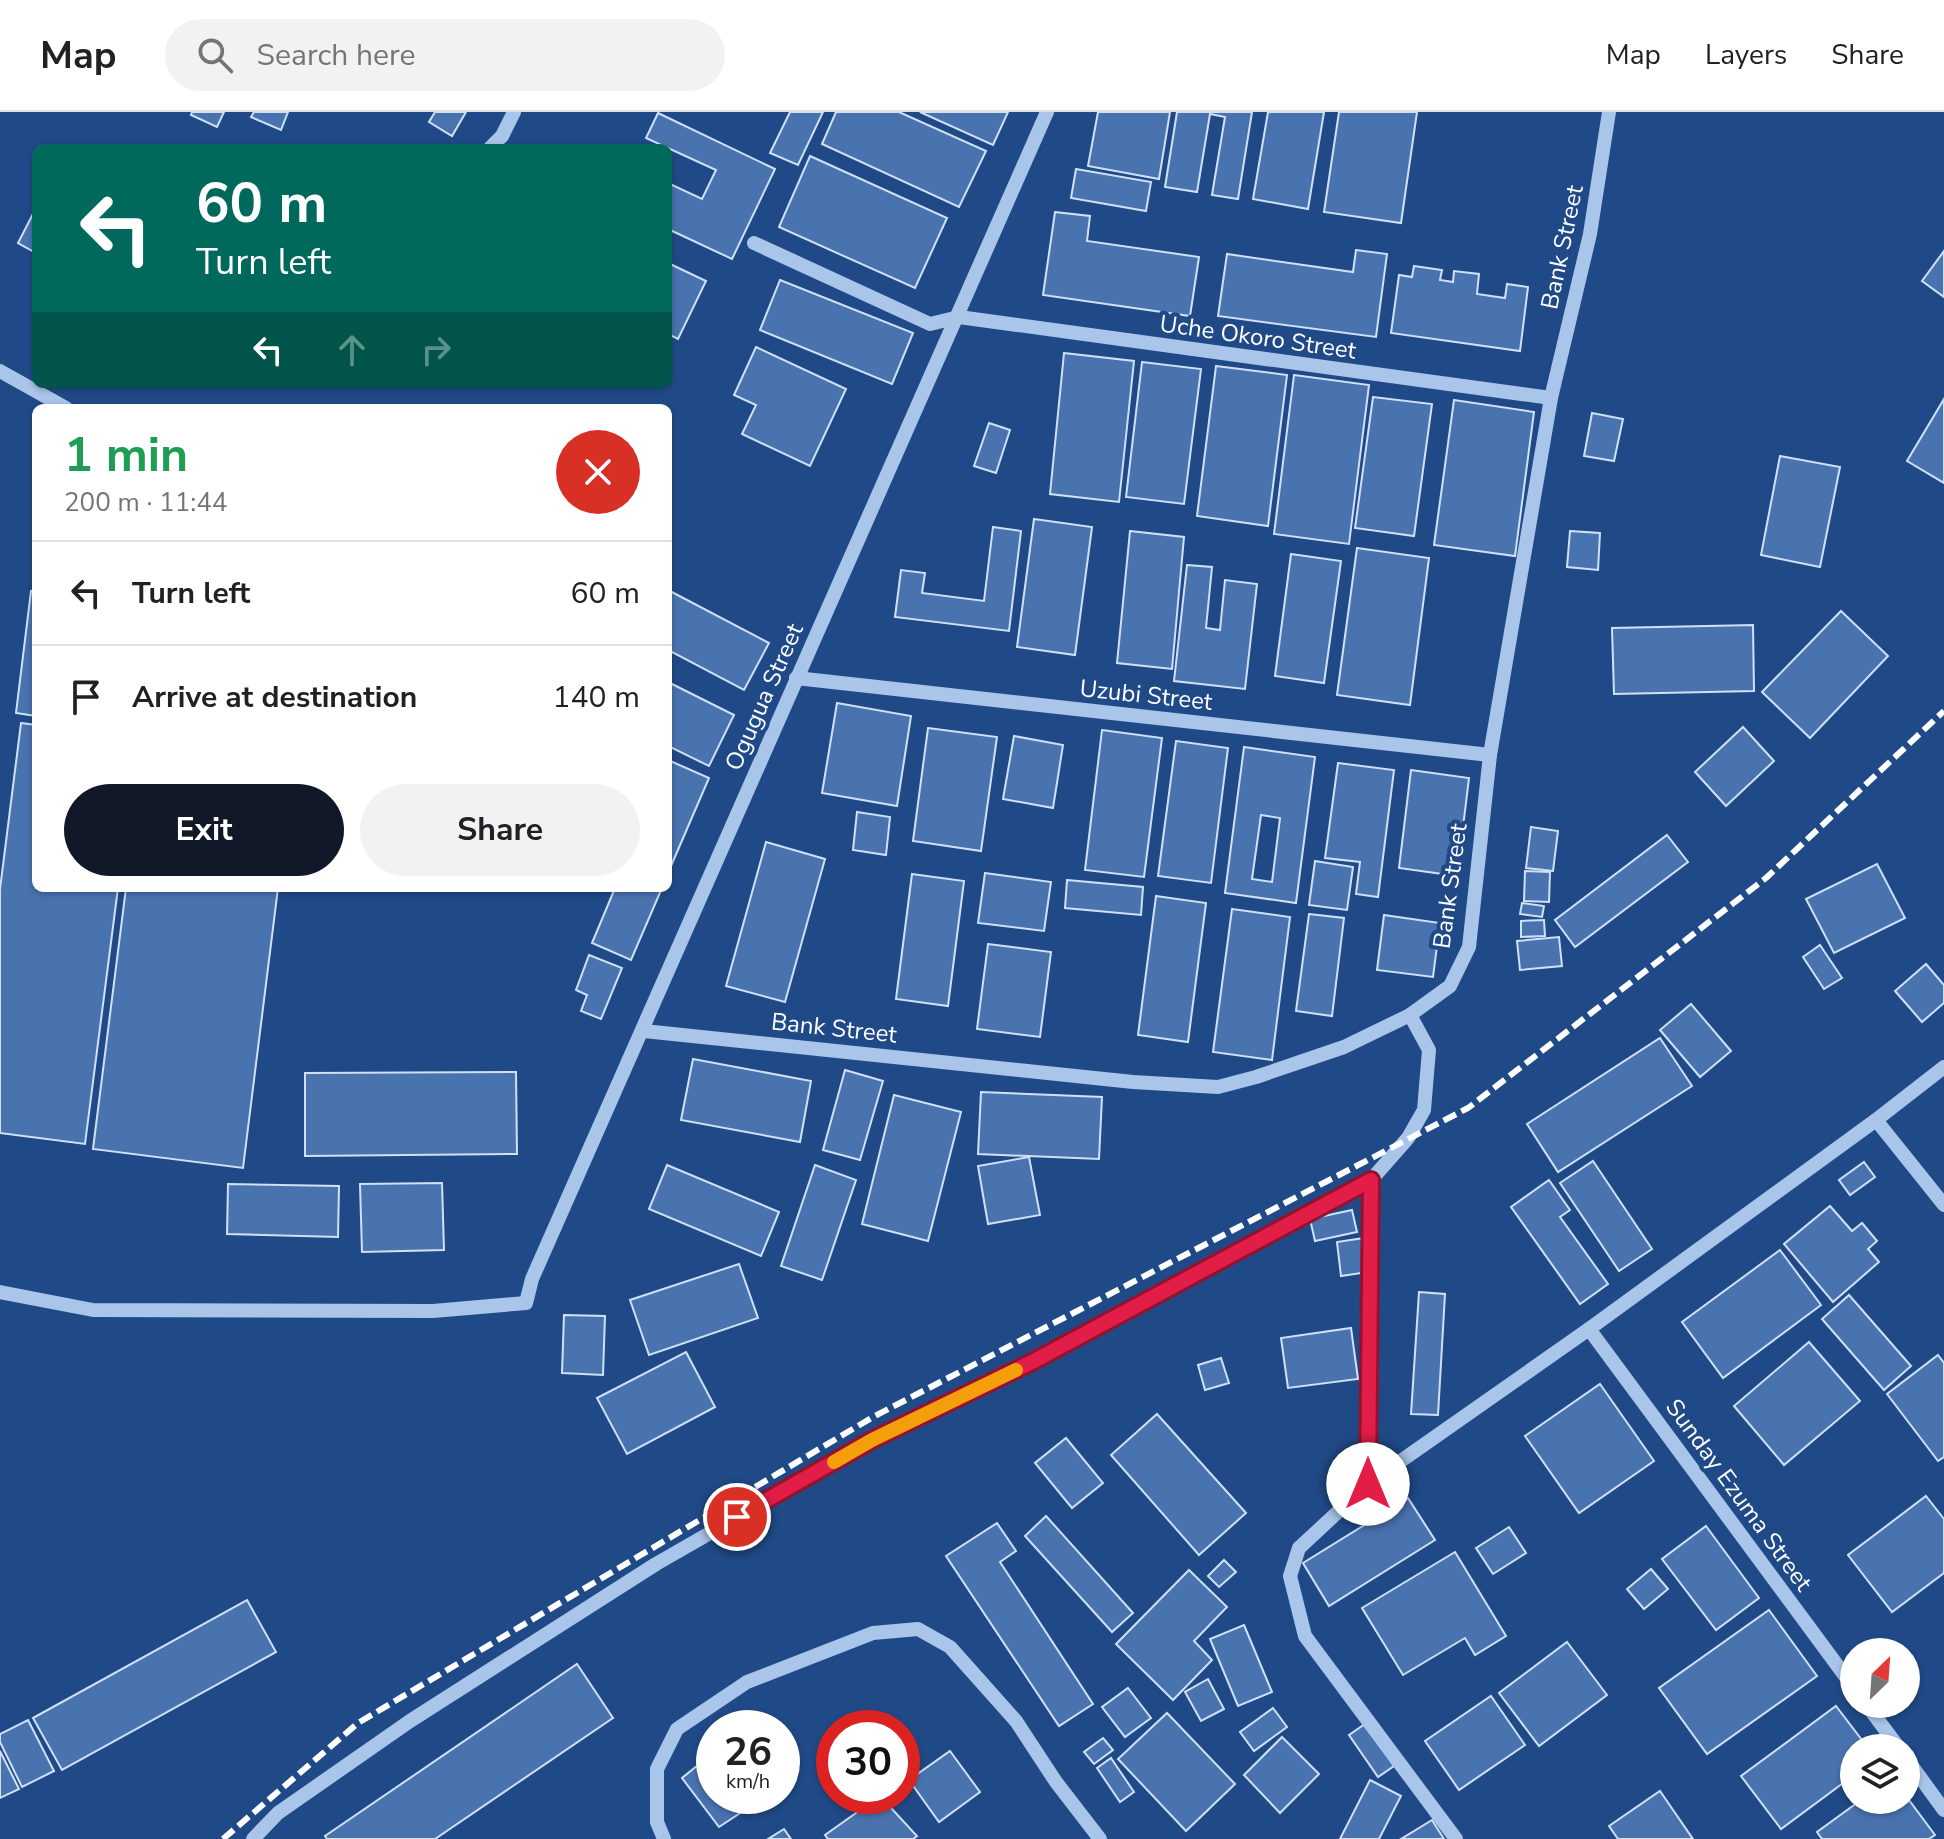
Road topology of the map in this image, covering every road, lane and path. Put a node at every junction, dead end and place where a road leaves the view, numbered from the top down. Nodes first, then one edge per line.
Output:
1 (514, 112) edge
2 (1047, 112) edge
3 (1609, 112) edge
4 (494, 144) edge
5 (754, 243) dead end
6 (959, 317) junction
7 (0, 371) edge
8 (1551, 398) junction
9 (59, 404) edge
10 (796, 678) junction
11 (1490, 755) junction
12 (1410, 1015) junction
13 (644, 1031) junction
14 (1944, 1067) edge
15 (1876, 1120) junction
16 (1371, 1180) junction
17 (1944, 1205) edge
18 (0, 1292) edge
19 (1589, 1329) junction
20 (1368, 1484) junction
21 (1840, 1669) edge
22 (1920, 1777) edge
23 (1944, 1810) edge
24 (253, 1839) edge
25 (664, 1839) edge
26 (1100, 1839) edge
27 (1456, 1839) edge

1 - 4 street
2 - 6 street, Ogugua Street
3 - 8 street, Bank Street
5 - 6 street, Uche Okoro Street
6 - 8 street, Uche Okoro Street
6 - 10 street, Ogugua Street
7 - 9 street
8 - 11 street, Bank Street
10 - 11 street, Uzubi Street
10 - 13 street, Ogugua Street
11 - 12 street, Bank Street
12 - 13 street, Bank Street
12 - 16 street
13 - 18 street, Ogugua Street
14 - 15 street
15 - 17 street
15 - 19 street
16 - 20 street
16 - 24 street
19 - 20 street
19 - 21 street, Sunday Ezuma Street
20 - 27 street
22 - 23 street
25 - 26 street

